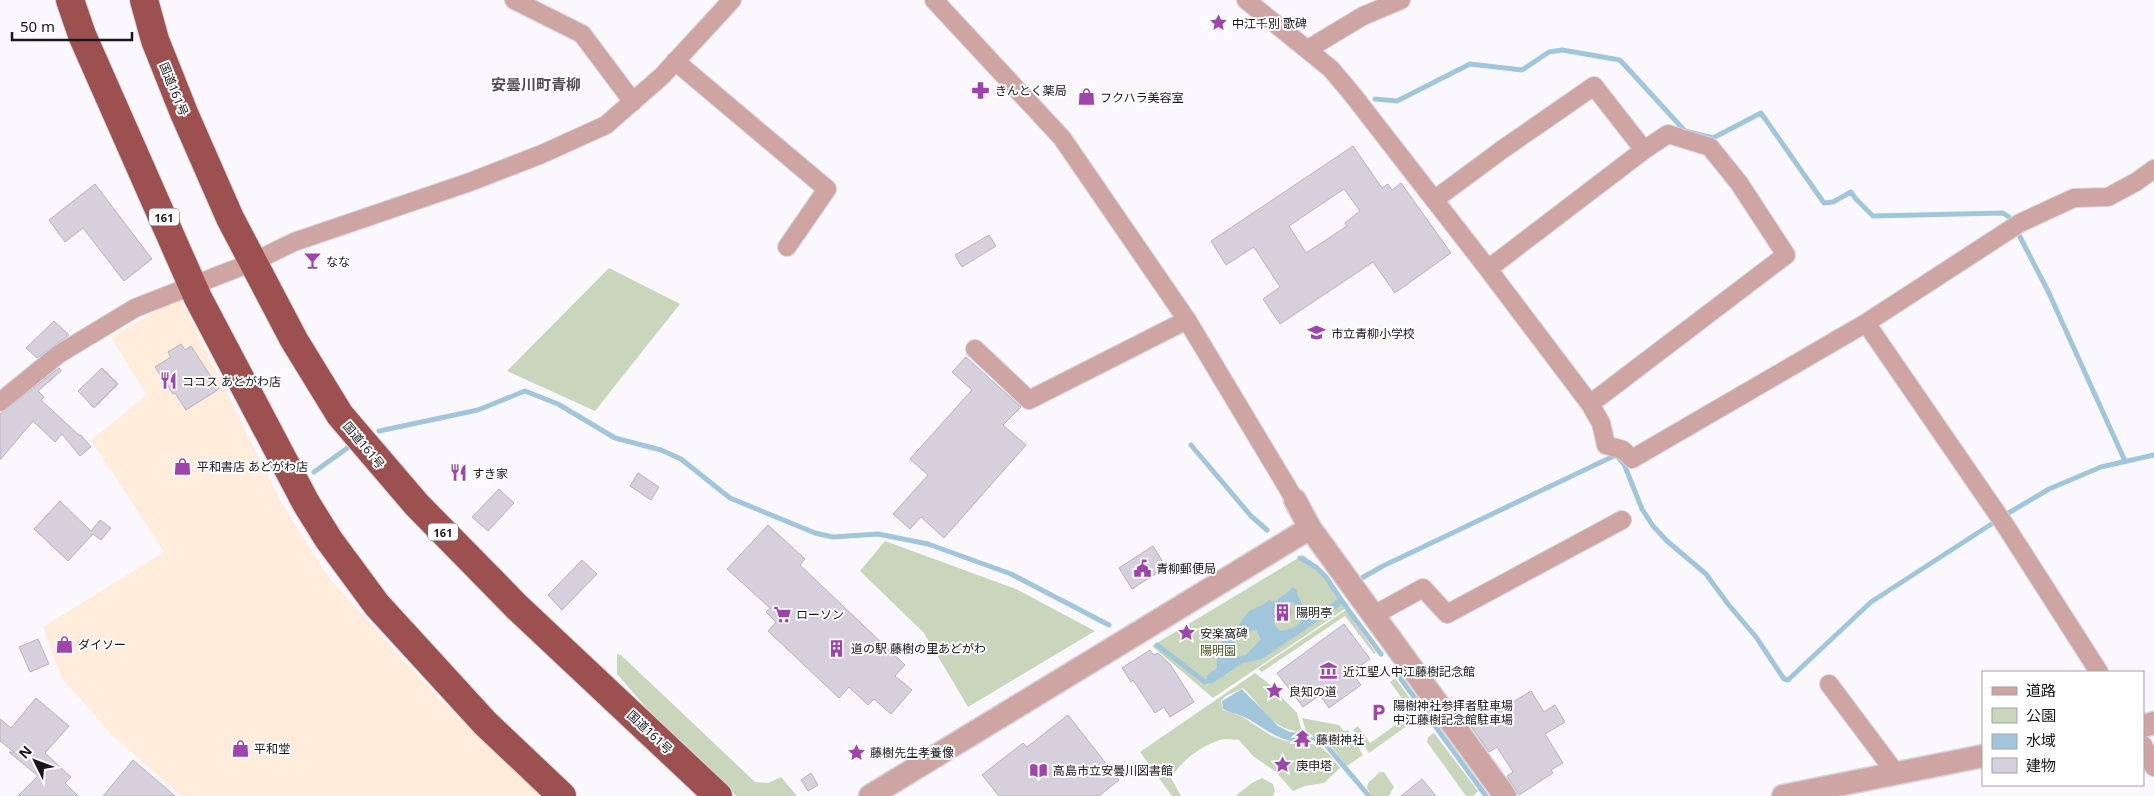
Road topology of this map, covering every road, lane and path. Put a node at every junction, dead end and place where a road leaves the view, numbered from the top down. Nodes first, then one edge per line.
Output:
1 (70, 0) edge
2 (144, 0) edge
3 (514, 0) edge
4 (732, 0) edge
5 (934, 0) edge
6 (1246, 0) edge
7 (1401, 0) edge
8 (1308, 49) junction
9 (675, 61) junction
10 (633, 102) junction
11 (1644, 150) junction
12 (2154, 170) edge
13 (1434, 200) junction
14 (787, 247) dead end
15 (253, 262) junction
16 (1488, 269) junction
17 (192, 284) junction
18 (1187, 320) junction
19 (1866, 323) junction
20 (975, 349) dead end
21 (0, 402) edge
22 (1590, 404) junction
23 (1296, 500) joint
24 (1622, 520) dead end
25 (1310, 528) junction
26 (1374, 615) junction
27 (2098, 671) edge
28 (1829, 684) dead end
29 (2144, 747) edge
30 (1982, 756) edge
31 (2154, 767) edge
32 (1895, 772) junction
33 (562, 796) edge
34 (718, 796) edge
35 (870, 796) edge
36 (1505, 796) edge
37 (1783, 796) edge

1 - 17 highway, 161
2 - 15 highway, 国道161号 / 161
3 - 10 street
4 - 9 street
5 - 18 street
6 - 8 street
7 - 8 street
8 - 13 street
9 - 10 street
9 - 14 street
10 - 15 street
11 - 13 street
11 - 16 street
11 - 22 street
12 - 19 street
13 - 16 street
15 - 17 street
15 - 34 highway, 国道161号 / 161
16 - 22 street
17 - 21 street
17 - 33 highway, 161
18 - 20 street
18 - 23 street
19 - 22 street
19 - 27 street
23 - 25 street
24 - 26 street
25 - 26 street
25 - 35 street
26 - 36 street
28 - 32 street
29 - 31 street
30 - 32 street
32 - 37 street

